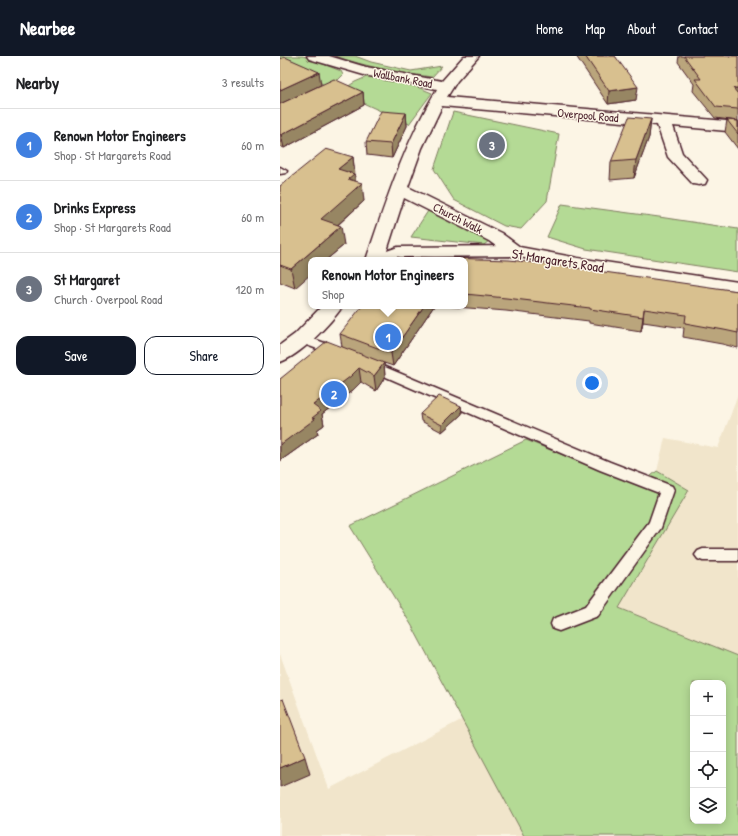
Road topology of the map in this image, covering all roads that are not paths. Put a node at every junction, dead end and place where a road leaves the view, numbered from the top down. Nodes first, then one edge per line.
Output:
1 (314, 56) edge
2 (472, 56) edge
3 (364, 71) junction
4 (346, 81) dead end
5 (446, 86) junction
6 (438, 101) junction
7 (664, 122) junction
8 (738, 127) edge
9 (699, 180) dead end
10 (399, 188) junction
11 (514, 251) junction
12 (376, 257) edge
13 (386, 257) edge
14 (738, 288) edge
15 (330, 309) edge
16 (302, 339) junction
17 (280, 355) edge
18 (703, 555) dead end
19 (738, 555) edge
20 (559, 624) dead end

1 - 3 street, Wallbank Road
2 - 5 street
3 - 4 street
3 - 5 street, Wallbank Road
5 - 6 street
6 - 7 street, Overpool Road
6 - 10 street
7 - 8 street, Overpool Road
7 - 9 street
10 - 11 street, Church Walk
10 - 12 street
11 - 13 street, St Margarets Road
11 - 14 street, St Margarets Road
15 - 16 street
16 - 17 street
16 - 20 lane
18 - 19 lane

